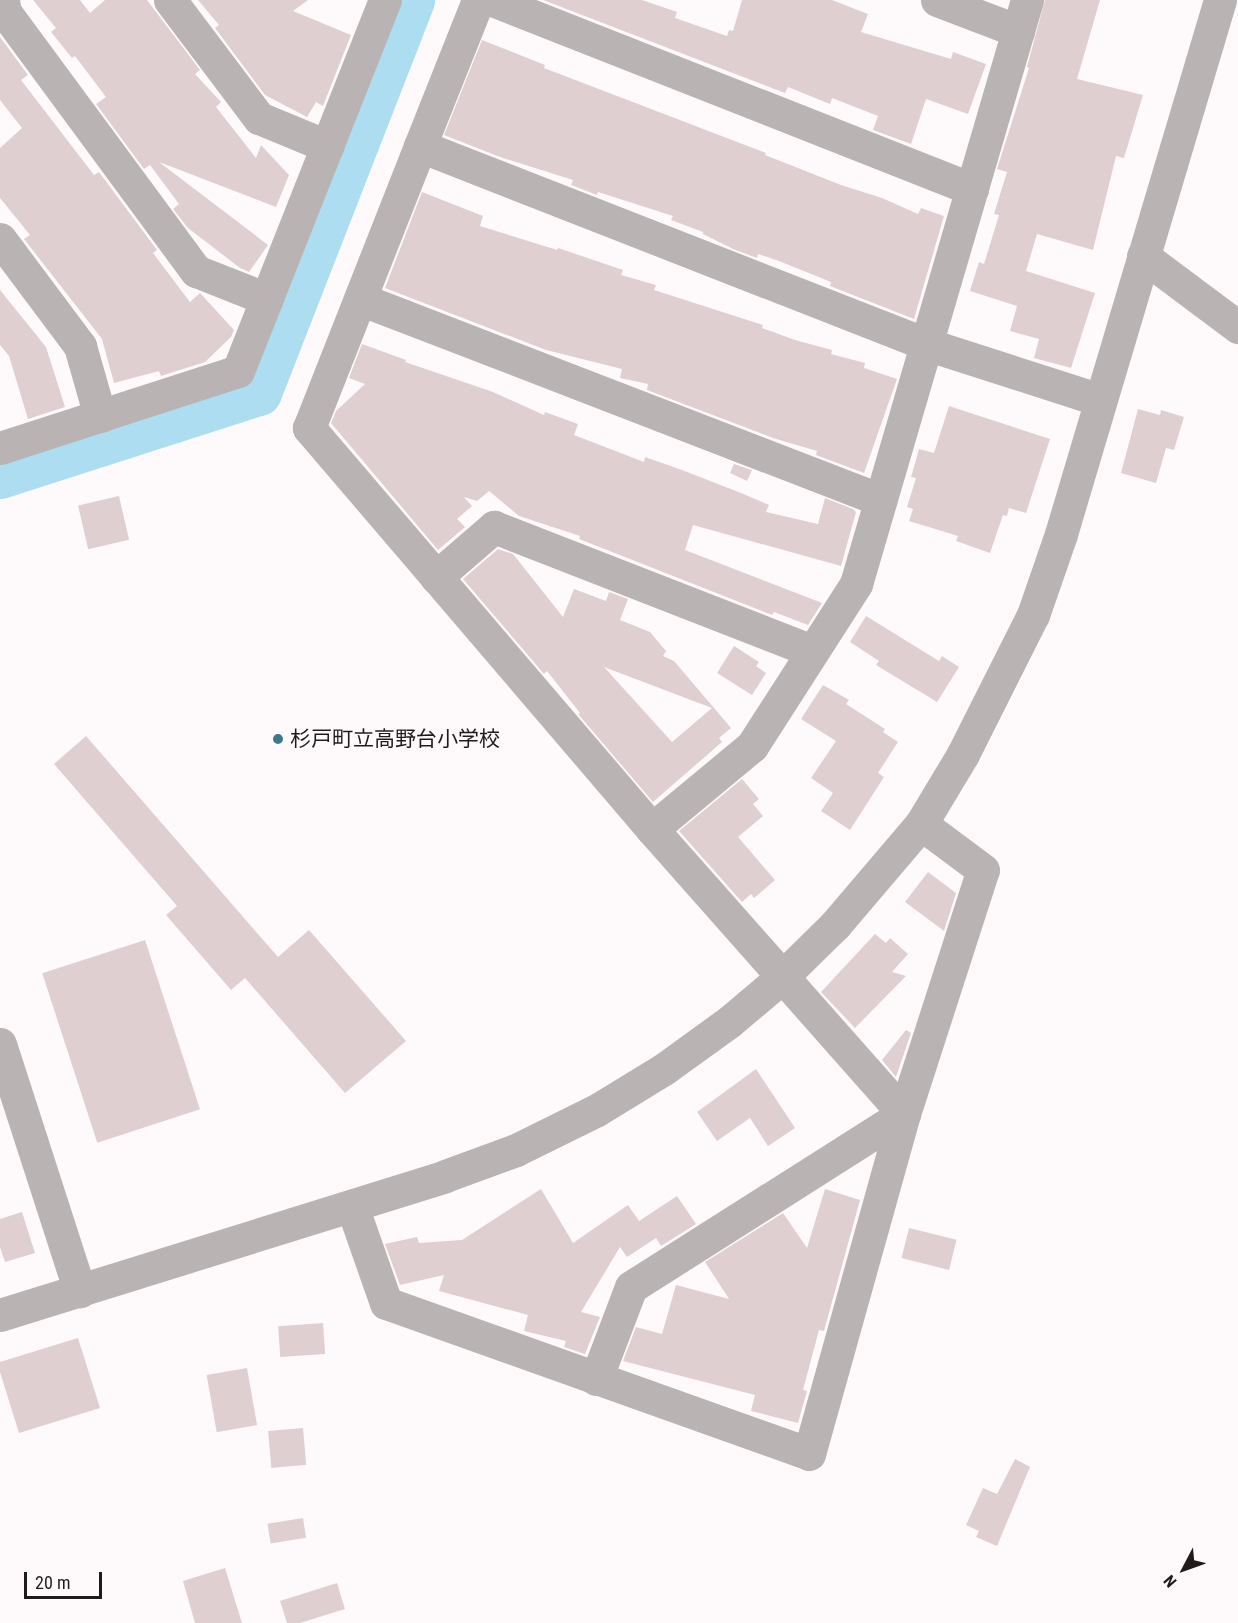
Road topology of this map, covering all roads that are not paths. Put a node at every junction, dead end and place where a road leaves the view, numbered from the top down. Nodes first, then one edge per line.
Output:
1 (3, 0) edge
2 (170, 0) edge
3 (385, 0) edge
4 (477, 0) edge
5 (492, 0) edge
6 (937, 0) edge
7 (1027, 0) edge
8 (1220, 0) edge
9 (1018, 32) junction
10 (327, 146) junction
11 (420, 146) junction
12 (972, 189) junction
13 (0, 238) edge
14 (1143, 256) junction
15 (267, 299) junction
16 (360, 299) junction
17 (1238, 327) edge
18 (926, 344) junction
19 (1100, 400) junction
20 (100, 416) junction
21 (0, 448) edge
22 (880, 500) junction
23 (436, 577) junction
24 (812, 651) junction
25 (921, 824) junction
26 (652, 829) junction
27 (781, 978) junction
28 (0, 1044) edge
29 (904, 1114) junction
30 (352, 1206) junction
31 (80, 1291) junction
32 (0, 1315) edge
33 (596, 1379) junction

1 - 15 street
2 - 10 street
3 - 10 street
4 - 11 street
5 - 12 street
6 - 9 street
7 - 9 street
8 - 14 street
9 - 12 street
10 - 15 street
11 - 16 street
11 - 18 street
12 - 18 street
13 - 20 street
14 - 17 street
14 - 19 street
15 - 20 street
16 - 22 street
16 - 23 street
18 - 19 street
18 - 22 street
19 - 25 street
20 - 21 street
22 - 24 street
23 - 24 street
23 - 26 street
24 - 26 street
25 - 27 street
25 - 29 street
26 - 27 street
27 - 29 street
27 - 30 street
28 - 31 street
29 - 33 street
29 - 33 street
30 - 31 street
30 - 33 street
31 - 32 street

